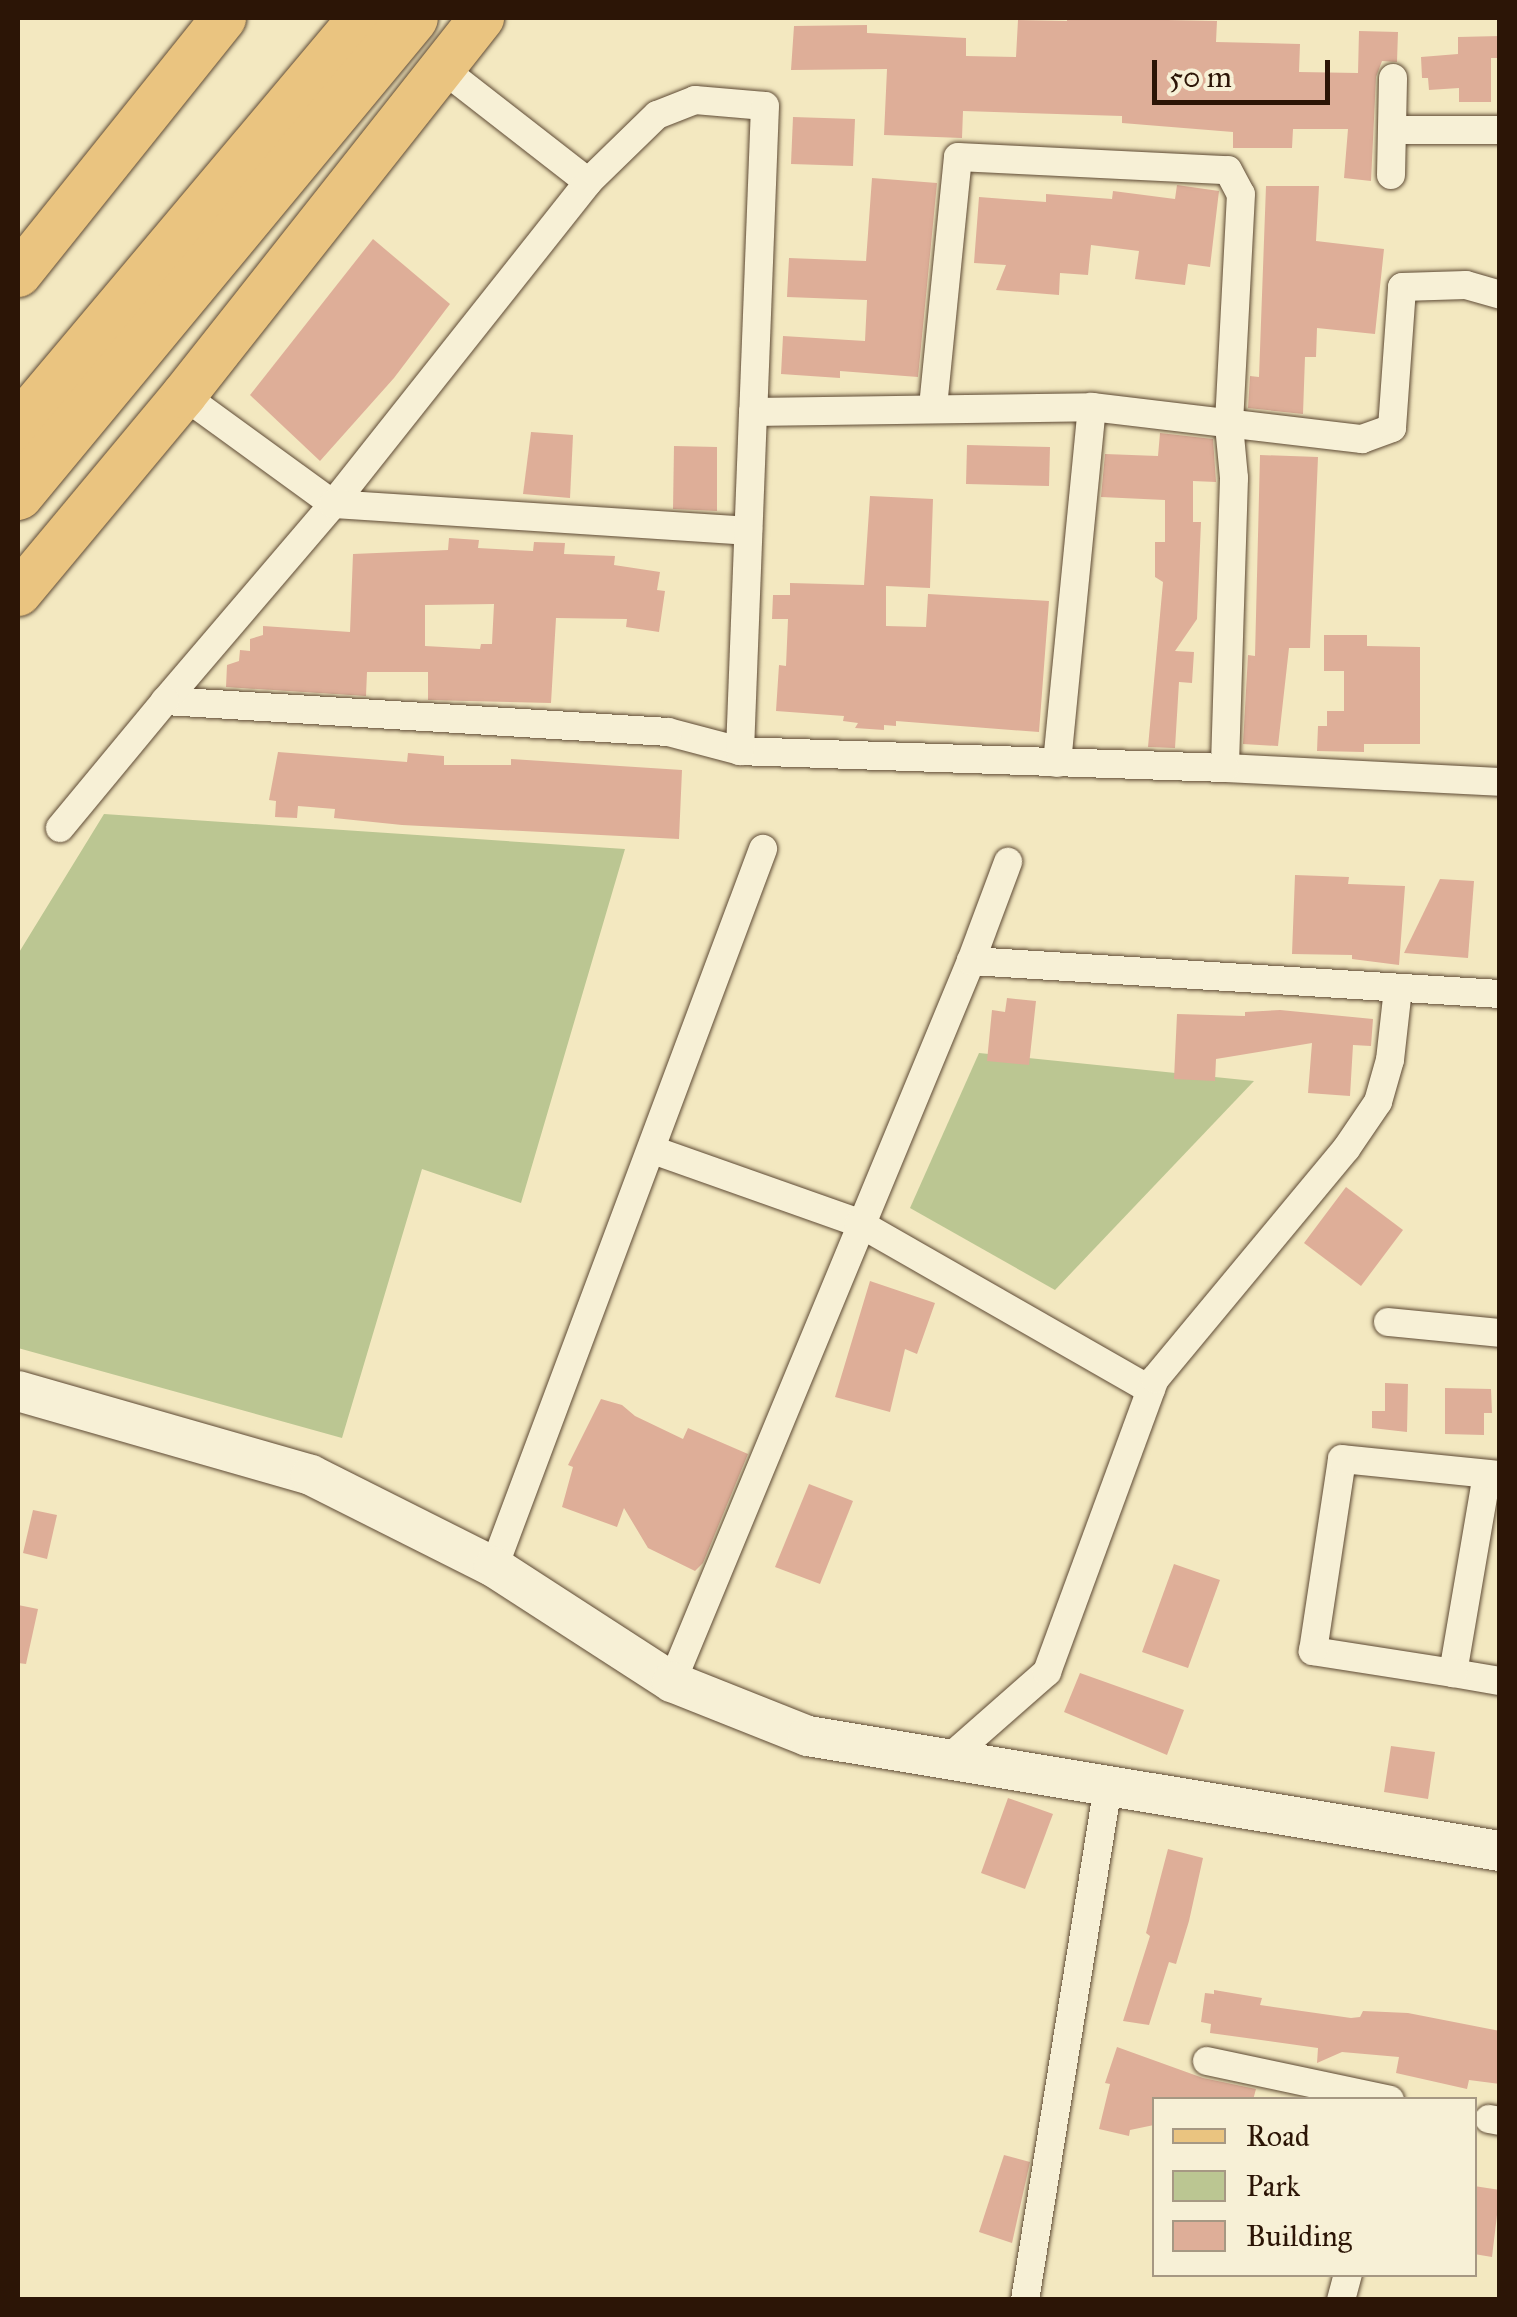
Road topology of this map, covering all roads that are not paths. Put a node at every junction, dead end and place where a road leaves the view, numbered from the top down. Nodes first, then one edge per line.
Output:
1 (223, 18) edge
2 (364, 18) edge
3 (413, 18) edge
4 (481, 18) edge
5 (443, 70) junction
6 (1393, 78) dead end
7 (1392, 130) junction
8 (1500, 130) edge
9 (1391, 175) dead end
10 (588, 182) junction
11 (18, 274) edge
12 (1500, 295) edge
13 (183, 394) junction
14 (933, 407) junction
15 (1092, 407) junction
16 (753, 412) junction
17 (1229, 425) junction
18 (18, 429) edge
19 (18, 494) edge
20 (333, 504) junction
21 (748, 532) junction
22 (18, 593) edge
23 (165, 701) junction
24 (740, 751) junction
25 (1057, 763) junction
26 (1225, 768) junction
27 (1500, 782) edge
28 (60, 828) dead end
29 (764, 850) dead end
30 (1008, 862) dead end
31 (971, 961) junction
32 (1398, 989) junction
33 (1500, 994) edge
34 (653, 1150) junction
35 (859, 1222) junction
36 (1388, 1322) dead end
37 (1500, 1333) edge
38 (1151, 1390) junction
39 (18, 1392) edge
40 (1493, 1475) edge
41 (494, 1568) junction
42 (1453, 1673) junction
43 (1500, 1681) edge
44 (672, 1682) junction
45 (948, 1759) junction
46 (1108, 1786) junction
47 (1499, 1846) edge
48 (1207, 2061) dead end
49 (1376, 2097) edge
50 (1025, 2300) edge

1 - 11 main road
2 - 18 highway
3 - 19 highway
4 - 5 main road
5 - 10 street
5 - 13 main road
6 - 7 street
7 - 8 street
7 - 9 street
10 - 16 street
10 - 20 street
12 - 17 street
13 - 20 street
13 - 22 main road
14 - 15 street
14 - 16 street
14 - 17 street
15 - 17 street
15 - 25 street
16 - 21 street
17 - 26 street
20 - 21 street
20 - 23 street
21 - 24 street
23 - 24 street
23 - 28 street
24 - 25 street
25 - 26 street
26 - 27 street
29 - 34 street
30 - 31 street
31 - 32 street
31 - 35 street
32 - 33 street
32 - 38 street
34 - 35 street
34 - 41 street
35 - 38 street
35 - 44 street
36 - 37 street
38 - 45 street
39 - 41 street
40 - 42 street
40 - 42 street
41 - 44 street
42 - 43 street
44 - 45 street
45 - 46 street
46 - 47 street
46 - 50 street
48 - 49 street

